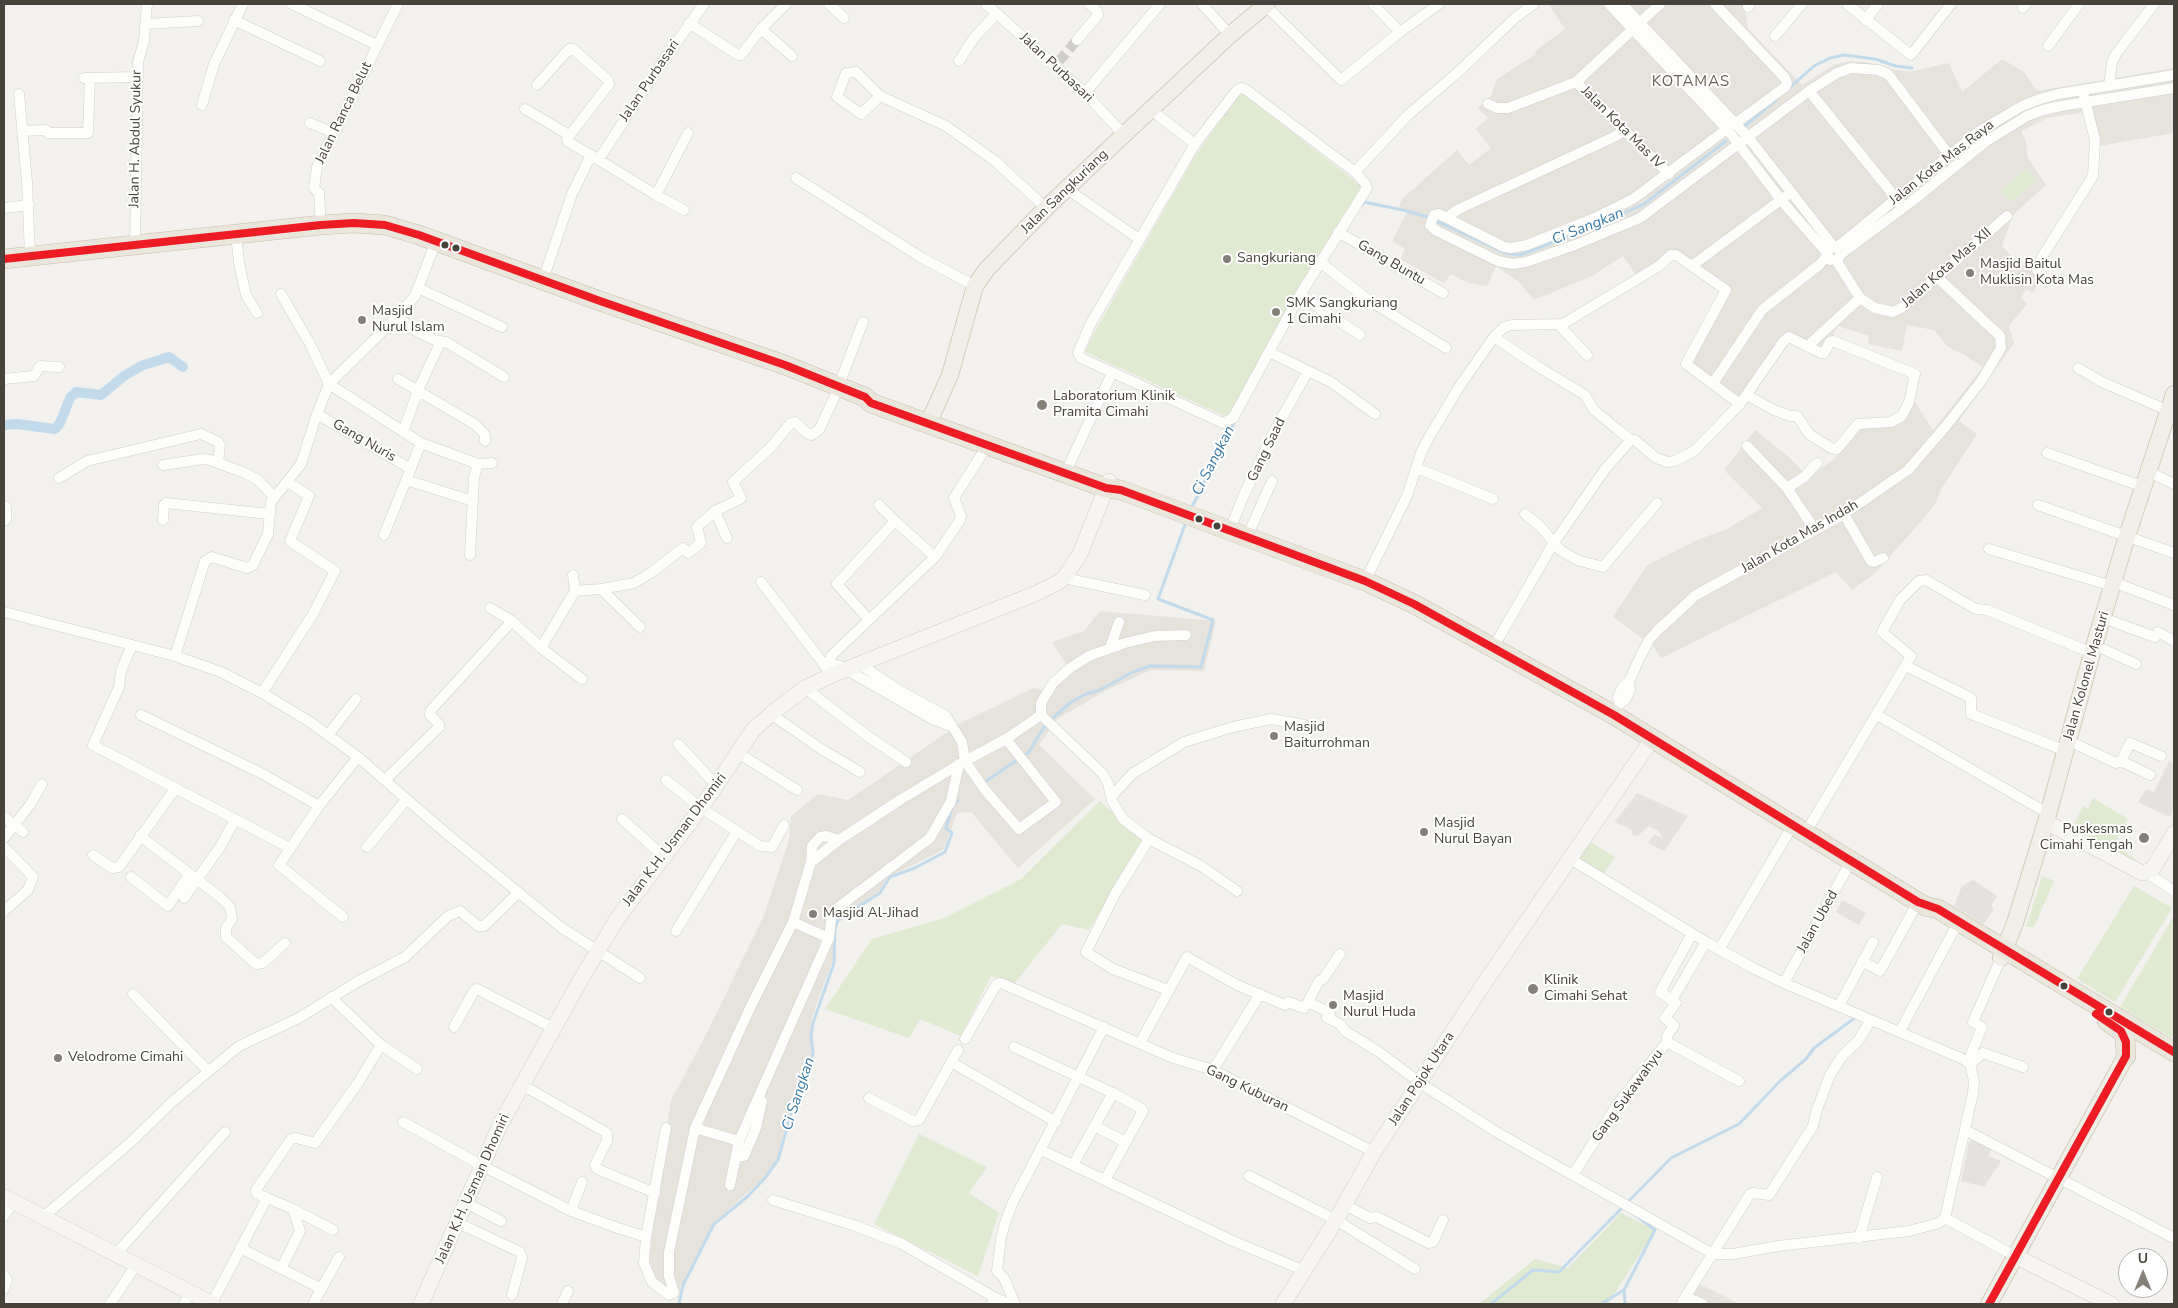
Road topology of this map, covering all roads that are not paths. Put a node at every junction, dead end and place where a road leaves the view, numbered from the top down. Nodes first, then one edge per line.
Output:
1 (147, 4) edge
2 (242, 4) edge
3 (292, 4) edge
4 (398, 4) edge
5 (704, 4) edge
6 (786, 4) edge
7 (829, 4) edge
8 (1089, 4) edge
9 (1160, 4) edge
10 (1202, 4) edge
11 (1372, 4) edge
12 (1439, 4) edge
13 (1534, 4) edge
14 (1610, 4) edge
15 (1622, 4) edge
16 (1660, 4) edge
17 (1715, 4) edge
18 (1802, 4) edge
19 (1847, 4) edge
20 (1878, 4) edge
21 (1951, 4) edge
22 (2079, 4) edge
23 (2154, 4) edge
24 (1266, 5) edge
25 (993, 8) edge
26 (844, 18) dead end
27 (234, 20) junction
28 (1865, 20) junction
29 (198, 21) dead end
30 (690, 23) junction
31 (146, 24) junction
32 (1637, 27) junction
33 (761, 29) junction
34 (1400, 32) junction
35 (1230, 34) junction
36 (1775, 36) dead end
37 (1077, 40) tunnel mouth
38 (377, 44) junction
39 (2048, 46) dead end
40 (792, 56) dead end
41 (320, 61) dead end
42 (958, 61) dead end
43 (2174, 76) edge
44 (138, 77) junction
45 (1576, 82) junction
46 (537, 85) dead end
47 (2109, 86) junction
48 (2174, 88) edge
49 (2083, 90) junction
50 (1809, 91) junction
51 (1085, 93) junction
52 (19, 94) dead end
53 (880, 96) junction
54 (2085, 102) junction
55 (1488, 104) dead end
56 (202, 105) dead end
57 (525, 109) dead end
58 (1151, 110) junction
59 (310, 123) dead end
60 (1731, 126) junction
61 (1624, 129) junction
62 (23, 131) junction
63 (334, 133) junction
64 (688, 133) dead end
65 (569, 135) junction
66 (1124, 135) junction
67 (1748, 137) junction
68 (1195, 144) junction
69 (1739, 144) junction
70 (1949, 155) junction
71 (595, 157) junction
72 (1355, 172) junction
73 (1669, 174) junction
74 (796, 178) dead end
75 (1067, 189) junction
76 (1791, 192) junction
77 (656, 195) junction
78 (1896, 198) junction
79 (1782, 200) junction
80 (28, 206) junction
81 (1904, 207) junction
82 (4, 208) edge
83 (1046, 208) junction
84 (684, 210) dead end
85 (2006, 216) dead end
86 (1447, 218) junction
87 (321, 226) junction
88 (1338, 232) junction
89 (236, 234) junction
90 (1139, 239) junction
91 (436, 241) junction
92 (135, 244) junction
93 (1834, 254) junction
94 (30, 255) junction
95 (4, 259) edge
96 (1320, 262) junction
97 (1693, 265) junction
98 (1937, 277) junction
99 (2044, 278) dead end
100 (543, 280) junction
101 (975, 286) junction
102 (418, 288) junction
103 (1443, 293) dead end
104 (281, 294) dead end
105 (1300, 295) junction
106 (1860, 298) junction
107 (257, 313) dead end
108 (397, 317) junction
109 (863, 322) dead end
110 (1560, 325) junction
111 (502, 327) dead end
112 (1360, 335) dead end
113 (1494, 337) junction
114 (441, 341) junction
115 (1812, 342) dead end
116 (1446, 348) dead end
117 (1271, 353) junction
118 (1587, 355) dead end
119 (59, 367) dead end
120 (2078, 368) dead end
121 (1308, 371) junction
122 (1112, 373) junction
123 (504, 377) dead end
124 (4, 379) edge
125 (398, 379) dead end
126 (1716, 379) dead end
127 (332, 381) junction
128 (838, 386) junction
129 (418, 390) junction
130 (2174, 394) edge
131 (1747, 395) junction
132 (1740, 404) junction
133 (2168, 410) junction
134 (317, 414) junction
135 (1375, 414) dead end
136 (929, 420) junction
137 (403, 432) junction
138 (1631, 440) junction
139 (485, 441) dead end
140 (421, 444) junction
141 (987, 446) junction
142 (1748, 446) dead end
143 (2047, 453) dead end
144 (218, 463) junction
145 (492, 463) dead end
146 (1817, 463) dead end
147 (478, 464) junction
148 (163, 465) dead end
149 (1069, 465) junction
150 (1417, 468) junction
151 (411, 469) junction
152 (59, 478) dead end
153 (2146, 479) junction
154 (406, 480) junction
155 (1272, 481) dead end
156 (288, 482) junction
157 (2174, 484) edge
158 (1112, 486) junction
159 (1787, 488) junction
160 (274, 497) junction
161 (1493, 498) dead end
162 (473, 501) junction
163 (1658, 503) dead end
164 (879, 504) dead end
165 (2038, 505) dead end
166 (6, 507) dead end
167 (715, 511) junction
168 (269, 514) junction
169 (1525, 514) dead end
170 (1844, 514) junction
171 (163, 520) dead end
172 (4, 521) edge
173 (894, 521) junction
174 (1815, 530) junction
175 (1239, 534) junction
176 (384, 535) dead end
177 (2127, 536) junction
178 (728, 538) dead end
179 (1553, 544) junction
180 (1989, 549) dead end
181 (2174, 553) edge
182 (470, 555) dead end
183 (935, 557) junction
184 (1883, 558) dead end
185 (573, 575) dead end
186 (1064, 578) junction
187 (1365, 581) junction
188 (762, 582) dead end
189 (2110, 584) junction
190 (601, 589) junction
191 (575, 591) junction
192 (1144, 596) dead end
193 (2174, 605) edge
194 (490, 608) dead end
195 (4, 612) edge
196 (2102, 618) junction
197 (868, 620) junction
198 (512, 621) junction
199 (1119, 622) dead end
200 (640, 627) dead end
201 (1186, 635) dead end
202 (2174, 641) edge
203 (132, 645) junction
204 (541, 648) junction
205 (1110, 648) junction
206 (1494, 648) junction
207 (2089, 650) junction
208 (175, 656) junction
209 (2136, 664) dead end
210 (1906, 666) junction
211 (845, 670) junction
212 (582, 679) dead end
213 (805, 688) junction
214 (262, 693) junction
215 (356, 699) dead end
216 (1617, 709) junction
217 (771, 714) junction
218 (140, 715) dead end
219 (1876, 715) junction
220 (1048, 721) junction
221 (1305, 725) dead end
222 (328, 734) junction
223 (1653, 738) junction
224 (1006, 739) junction
225 (678, 744) dead end
226 (2062, 746) junction
227 (738, 753) junction
228 (2161, 756) dead end
229 (358, 757) junction
230 (2121, 761) junction
231 (906, 762) dead end
232 (962, 762) junction
233 (860, 772) dead end
234 (2150, 775) dead end
235 (385, 780) junction
236 (666, 780) dead end
237 (42, 784) dead end
238 (717, 786) junction
239 (174, 789) junction
240 (797, 790) dead end
241 (1112, 796) junction
242 (406, 800) junction
243 (319, 806) junction
244 (702, 808) junction
245 (4, 817) edge
246 (2047, 818) junction
247 (235, 820) junction
248 (622, 820) dead end
249 (784, 826) dead end
250 (1800, 828) junction
251 (19, 829) junction
252 (737, 831) junction
253 (2174, 833) edge
254 (140, 836) junction
255 (4, 838) edge
256 (1149, 840) junction
257 (4, 847) edge
258 (290, 848) junction
259 (367, 848) dead end
260 (93, 855) dead end
261 (664, 856) junction
262 (1569, 858) junction
263 (1852, 861) junction
264 (2147, 873) junction
265 (131, 877) dead end
266 (193, 878) junction
267 (1237, 891) dead end
268 (2174, 891) edge
269 (518, 893) junction
270 (184, 898) dead end
271 (4, 911) edge
272 (1938, 915) junction
273 (343, 917) dead end
274 (793, 922) junction
275 (676, 930) dead end
276 (1692, 934) junction
277 (829, 938) junction
278 (1706, 942) junction
279 (1873, 942) dead end
280 (285, 943) dead end
281 (1719, 950) junction
282 (597, 952) junction
283 (2002, 953) junction
284 (1340, 954) dead end
285 (1862, 961) junction
286 (640, 978) dead end
287 (1784, 983) junction
288 (1168, 990) junction
289 (133, 994) dead end
290 (1260, 994) junction
291 (331, 997) junction
292 (1672, 1000) junction
293 (1308, 1002) junction
294 (1839, 1006) junction
295 (1871, 1020) junction
296 (454, 1027) dead end
297 (1104, 1027) junction
298 (553, 1028) junction
299 (1900, 1031) junction
300 (965, 1039) dead end
301 (1667, 1042) junction
302 (1140, 1044) junction
303 (381, 1045) junction
304 (1014, 1047) dead end
305 (958, 1050) dead end
306 (2174, 1052) edge
307 (2126, 1056) junction
308 (1970, 1059) junction
309 (950, 1062) junction
310 (2174, 1064) edge
311 (2023, 1067) dead end
312 (417, 1069) dead end
313 (1212, 1070) junction
314 (208, 1071) junction
315 (1078, 1076) junction
316 (1739, 1082) dead end
317 (765, 1083) junction
318 (1420, 1083) junction
319 (522, 1085) junction
320 (1113, 1093) junction
321 (869, 1098) dead end
322 (403, 1122) dead end
323 (1056, 1122) junction
324 (1095, 1126) junction
325 (666, 1128) dead end
326 (696, 1128) junction
327 (1965, 1130) junction
328 (225, 1132) dead end
329 (739, 1141) junction
330 (1125, 1142) junction
331 (1041, 1150) junction
332 (1374, 1152) junction
333 (736, 1157) junction
334 (481, 1165) junction
335 (1073, 1165) junction
336 (1573, 1175) junction
337 (1249, 1176) dead end
338 (1877, 1177) dead end
339 (2057, 1177) junction
340 (1105, 1180) junction
341 (582, 1182) dead end
342 (730, 1185) dead end
343 (655, 1192) junction
344 (267, 1198) junction
345 (8, 1199) edge
346 (773, 1200) dead end
347 (466, 1203) junction
348 (1345, 1205) junction
349 (293, 1209) junction
350 (571, 1211) junction
351 (4, 1216) edge
352 (42, 1218) junction
353 (1944, 1218) junction
354 (1336, 1220) junction
355 (1443, 1220) dead end
356 (502, 1221) dead end
357 (458, 1223) junction
358 (333, 1230) dead end
359 (646, 1237) junction
360 (1859, 1238) junction
361 (2174, 1238) edge
362 (240, 1248) junction
363 (1713, 1254) junction
364 (115, 1255) junction
365 (2014, 1256) junction
366 (339, 1257) dead end
367 (136, 1266) junction
368 (281, 1269) junction
369 (1415, 1269) dead end
370 (1305, 1272) junction
371 (4, 1275) edge
372 (4, 1289) edge
373 (322, 1289) junction
374 (568, 1291) dead end
375 (512, 1295) dead end
376 (673, 1297) edge
377 (187, 1298) edge
378 (993, 1300) edge
379 (1683, 1300) edge
380 (110, 1304) edge
381 (213, 1304) edge
382 (313, 1304) edge
383 (421, 1304) edge
384 (562, 1304) edge
385 (1009, 1304) edge
386 (1015, 1304) edge
387 (1283, 1304) edge
388 (1703, 1304) edge
389 (1989, 1304) edge
390 (2111, 1304) edge

1 - 31 street, Jalan H. Abdul Syukur
2 - 27 street
3 - 38 street
4 - 38 street, Jalan Ranca Belut
5 - 30 street, Jalan Purbasari
6 - 33 street
7 - 26 street
8 - 37 street
9 - 51 street
10 - 35 street
11 - 34 street
12 - 34 street
13 - 72 street
14 - 32 street
15 - 32 street
16 - 32 street
17 - 60 street
18 - 36 street
19 - 28 street
20 - 28 street
21 - 28 street
22 - 39 street
23 - 47 street
24 - 34 street
24 - 35 main road, Jalan Sangkuriang
25 - 42 street
25 - 51 street, Jalan Purbasari
27 - 41 street
27 - 56 street
29 - 31 street
30 - 33 street
30 - 71 street, Jalan Purbasari
31 - 44 street, Jalan H. Abdul Syukur
32 - 45 street
32 - 60 street
33 - 40 street
35 - 58 main road, Jalan Sangkuriang
38 - 63 street, Jalan Ranca Belut
43 - 47 street, Jalan Kota Mas Raya
44 - 62 street
44 - 92 street, Jalan H. Abdul Syukur
45 - 55 street
45 - 61 street, Jalan Kota Mas IV
46 - 65 street
47 - 49 street, Jalan Kota Mas Raya
48 - 54 street, Jalan Kota Mas Raya
49 - 54 street
49 - 70 street, Jalan Kota Mas Raya
50 - 67 street
50 - 70 street
50 - 78 street
51 - 66 street, Jalan Purbasari
52 - 62 street
53 - 53 street
53 - 83 street
54 - 81 street, Jalan Kota Mas Raya
54 - 99 street
57 - 65 street
58 - 66 main road, Jalan Sangkuriang
58 - 68 street
59 - 63 street
60 - 67 street
60 - 69 street
60 - 73 street
61 - 73 street, Jalan Kota Mas IV
61 - 86 street
62 - 80 street
63 - 87 street, Jalan Ranca Belut
64 - 77 street
65 - 71 street
66 - 75 main road, Jalan Sangkuriang
67 - 69 street
67 - 76 street
68 - 72 street
68 - 90 street
69 - 79 street
69 - 86 street
70 - 78 street, Jalan Kota Mas Raya
71 - 77 street
71 - 100 street, Jalan Purbasari
72 - 88 street
73 - 86 street
74 - 101 street
75 - 83 main road, Jalan Sangkuriang
75 - 90 street
76 - 79 street
76 - 93 street
77 - 84 street
78 - 81 street
78 - 93 street, Jalan Kota Mas Raya
79 - 93 street
79 - 97 street
80 - 82 street
80 - 94 street
81 - 93 street, Jalan Kota Mas Raya
83 - 101 main road, Jalan Sangkuriang
85 - 98 street, Jalan Kota Mas XII
87 - 89 highway
87 - 91 highway
88 - 96 street
88 - 103 street, Gang Buntu
89 - 92 highway
89 - 107 street
90 - 122 street
91 - 100 highway
91 - 102 street
92 - 94 highway
93 - 106 street, Jalan Kota Mas XII
93 - 126 street
94 - 95 highway
96 - 105 street
96 - 116 street
97 - 110 street
97 - 132 street
98 - 106 street, Jalan Kota Mas XII
98 - 170 street, Jalan Kota Mas Indah
100 - 128 highway
101 - 136 main road, Jalan Sangkuriang
102 - 108 street
102 - 111 street
104 - 127 street
105 - 112 street
105 - 117 street
106 - 115 street
108 - 114 street
108 - 127 street
109 - 128 street
110 - 113 street
110 - 118 street
113 - 138 street
113 - 150 street
114 - 123 street
114 - 129 street
117 - 121 street
117 - 122 street
119 - 124 street
120 - 133 street
121 - 135 street
121 - 175 street, Gang Saad
122 - 149 street
125 - 129 street
127 - 134 street
127 - 137 street
128 - 136 highway
128 - 167 street
129 - 137 street
129 - 139 street
130 - 133 main road, Jalan Kolonel Masturi
131 - 131 street
131 - 132 street
132 - 138 street
133 - 153 main road, Jalan Kolonel Masturi
134 - 151 street, Gang Nuris
134 - 156 street
136 - 141 highway
136 - 149 highway
137 - 140 street
138 - 179 street
140 - 147 street
140 - 151 street
141 - 158 highway
141 - 183 street
142 - 159 street
143 - 153 street
144 - 148 street
144 - 152 street
144 - 160 street
145 - 147 street
146 - 159 street
147 - 162 street
149 - 158 highway
150 - 161 street
150 - 187 street
151 - 154 street
153 - 157 street
153 - 177 main road, Jalan Kolonel Masturi
154 - 162 street
154 - 176 street
155 - 175 street
156 - 160 street
156 - 214 street
158 - 175 highway
158 - 186 main road, Jalan K.H. Usman Dhomiri
159 - 174 street
160 - 168 street
162 - 182 street
163 - 179 street
164 - 173 street
165 - 177 street
166 - 172 street
167 - 178 street
167 - 190 street
168 - 171 street
168 - 208 street
169 - 179 street
170 - 174 street, Jalan Kota Mas Indah
170 - 184 street
173 - 183 street
173 - 197 street
174 - 216 street, Jalan Kota Mas Indah
175 - 187 highway
177 - 181 street
177 - 189 main road, Jalan Kolonel Masturi
179 - 206 street
180 - 189 street
183 - 197 street
185 - 191 street
186 - 192 street
186 - 211 main road, Jalan K.H. Usman Dhomiri
187 - 206 highway
188 - 211 street
189 - 193 street
189 - 196 main road, Jalan Kolonel Masturi
190 - 191 street
190 - 200 street
191 - 204 street
194 - 198 street
195 - 203 street
196 - 202 street
196 - 207 main road, Jalan Kolonel Masturi
197 - 211 street
198 - 204 street
198 - 235 street
199 - 205 street
201 - 205 street
203 - 208 street
203 - 239 street
204 - 212 street
205 - 220 street
206 - 216 highway
207 - 209 street
207 - 210 street
207 - 226 main road, Jalan Kolonel Masturi
208 - 214 street
210 - 219 street
210 - 226 street
211 - 213 main road, Jalan K.H. Usman Dhomiri
211 - 232 street
213 - 217 main road, Jalan K.H. Usman Dhomiri
213 - 231 street
214 - 222 street
215 - 222 street
216 - 223 highway
217 - 227 main road, Jalan K.H. Usman Dhomiri
217 - 233 street
218 - 243 street
219 - 246 street
219 - 250 street
220 - 224 street
220 - 241 street
221 - 241 street
222 - 229 street
223 - 250 highway
223 - 262 main road, Jalan Pojok Utara
224 - 232 street
224 - 232 street
225 - 238 street
226 - 230 street
226 - 246 main road, Jalan Kolonel Masturi
227 - 238 main road, Jalan K.H. Usman Dhomiri
227 - 240 street
228 - 230 street
229 - 235 street
229 - 243 street
230 - 234 street
232 - 274 street
232 - 277 street
235 - 242 street
236 - 244 street
237 - 251 street
238 - 244 main road, Jalan K.H. Usman Dhomiri
239 - 247 street
239 - 254 street
241 - 256 street
242 - 259 street
242 - 269 street
243 - 258 street
244 - 252 street
244 - 261 main road, Jalan K.H. Usman Dhomiri
245 - 251 street
246 - 264 main road
246 - 283 main road, Jalan Kolonel Masturi
247 - 258 street
247 - 266 street
248 - 261 street
249 - 252 street
250 - 263 highway
250 - 281 street
251 - 255 street
252 - 275 street
253 - 264 main road
254 - 260 street
254 - 266 street
256 - 267 street
256 - 288 street
257 - 271 street
258 - 273 street
261 - 282 main road, Jalan K.H. Usman Dhomiri
262 - 276 street
262 - 318 main road, Jalan Pojok Utara
263 - 272 highway
263 - 287 street, Jalan Ubed
264 - 268 street
265 - 266 street
266 - 270 street
266 - 280 street
269 - 282 street
269 - 291 street
272 - 283 highway
272 - 285 street
272 - 299 street
274 - 277 street
274 - 326 street
276 - 278 street
276 - 292 street
277 - 317 street
278 - 281 street
278 - 292 street
279 - 285 street
281 - 287 street
282 - 286 street
282 - 298 main road, Jalan K.H. Usman Dhomiri
283 - 306 highway
283 - 307 highway
283 - 308 street
284 - 293 street
285 - 294 street
287 - 294 street
288 - 290 street
288 - 302 street
289 - 314 street
290 - 293 street
290 - 313 street
291 - 303 street
291 - 314 street
292 - 301 street
293 - 318 street
294 - 295 street
295 - 299 street
295 - 363 street
296 - 298 street
297 - 300 street, Gang Kuburan
297 - 302 street, Gang Kuburan
297 - 315 street
298 - 319 main road, Jalan K.H. Usman Dhomiri
299 - 308 street
301 - 316 street
301 - 336 street, Gang Sukawahyu
302 - 313 street, Gang Kuburan
303 - 312 street
303 - 344 street
304 - 315 street
305 - 309 street
307 - 310 highway
307 - 339 main road
308 - 311 street
308 - 327 street
309 - 321 street
309 - 323 street
313 - 332 street, Gang Kuburan
314 - 352 street
315 - 320 street
315 - 323 street
317 - 329 street
317 - 333 street
318 - 332 main road, Jalan Pojok Utara
318 - 336 street
319 - 334 main road, Jalan K.H. Usman Dhomiri
319 - 343 street
320 - 324 street
320 - 330 street
322 - 334 street
323 - 331 street
324 - 330 street
324 - 335 street
325 - 343 street
326 - 329 street
326 - 376 street
327 - 339 street
327 - 353 street
328 - 364 street
329 - 333 street
330 - 340 street
331 - 335 street
331 - 386 street
332 - 348 main road, Jalan Pojok Utara
333 - 342 street
334 - 347 main road, Jalan K.H. Usman Dhomiri
334 - 350 street
335 - 340 street
336 - 363 street
337 - 354 street
338 - 360 street
339 - 361 street
339 - 365 main road
340 - 370 street
341 - 350 street
343 - 359 street
344 - 349 street
344 - 362 street
345 - 351 street
345 - 352 main road
346 - 378 street
347 - 356 street
347 - 357 main road, Jalan K.H. Usman Dhomiri
348 - 354 main road, Jalan Pojok Utara
348 - 355 street
349 - 358 street
349 - 368 street
350 - 359 street
352 - 364 main road
353 - 360 street
353 - 365 street
354 - 369 street
354 - 370 main road, Jalan Pojok Utara
357 - 375 street
357 - 383 main road, Jalan K.H. Usman Dhomiri
359 - 376 street
360 - 363 street
362 - 368 street
362 - 381 street
363 - 379 street
364 - 367 main road
365 - 389 main road
365 - 390 main road
366 - 373 street
367 - 377 main road
367 - 380 street
368 - 373 street
370 - 387 main road, Jalan Pojok Utara
371 - 372 street
373 - 382 street
374 - 384 street
377 - 381 main road
378 - 385 street
379 - 388 street

